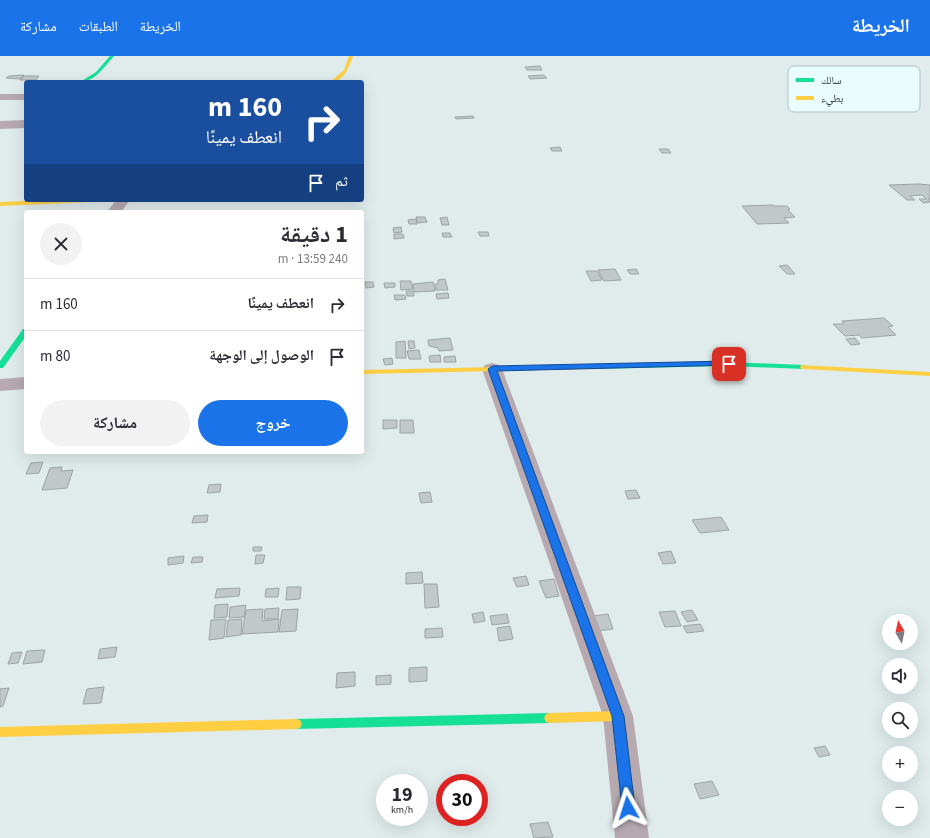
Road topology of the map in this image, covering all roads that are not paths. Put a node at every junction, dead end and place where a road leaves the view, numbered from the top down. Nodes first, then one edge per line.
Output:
1 (112, 56) edge
2 (351, 56) edge
3 (85, 80) edge
4 (335, 80) edge
5 (0, 97) edge
6 (24, 97) edge
7 (0, 124) edge
8 (24, 124) edge
9 (46, 202) edge
10 (0, 204) edge
11 (24, 334) edge
12 (0, 366) edge
13 (492, 369) junction
14 (364, 372) edge
15 (930, 374) edge
16 (24, 383) edge
17 (0, 385) edge
18 (618, 716) junction
19 (0, 732) edge
20 (632, 838) edge

1 - 3 street
2 - 4 street
5 - 6 street
7 - 8 street
9 - 10 street
11 - 12 street
13 - 14 street
13 - 15 street
13 - 18 street
16 - 17 street
18 - 19 street
18 - 20 street

